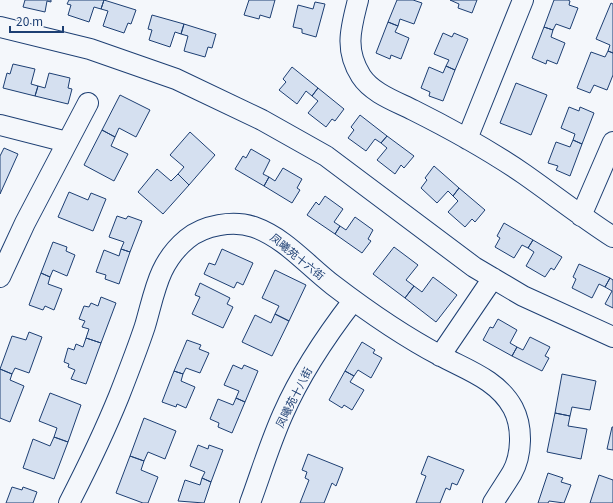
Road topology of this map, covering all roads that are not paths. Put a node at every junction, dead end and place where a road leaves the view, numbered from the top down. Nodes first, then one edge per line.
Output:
1 (358, 0) edge
2 (523, 0) edge
3 (0, 27) edge
4 (88, 103) dead end
5 (0, 125) edge
6 (467, 139) junction
7 (66, 142) junction
8 (613, 142) edge
9 (581, 216) junction
10 (613, 237) edge
11 (0, 277) edge
12 (494, 278) junction
13 (353, 301) junction
14 (613, 337) edge
15 (440, 356) junction
16 (69, 503) edge
17 (250, 503) edge
18 (493, 503) edge

1 - 6 street
2 - 6 street
3 - 12 street
4 - 7 street
5 - 7 street
6 - 9 street
7 - 11 street
8 - 9 street
9 - 10 street
12 - 14 street
12 - 15 street
13 - 15 street, 凤曦苑十六街
13 - 16 street, 凤曦苑十六街
13 - 17 street, 凤曦苑十八街
15 - 18 street, 凤曦苑十六街

